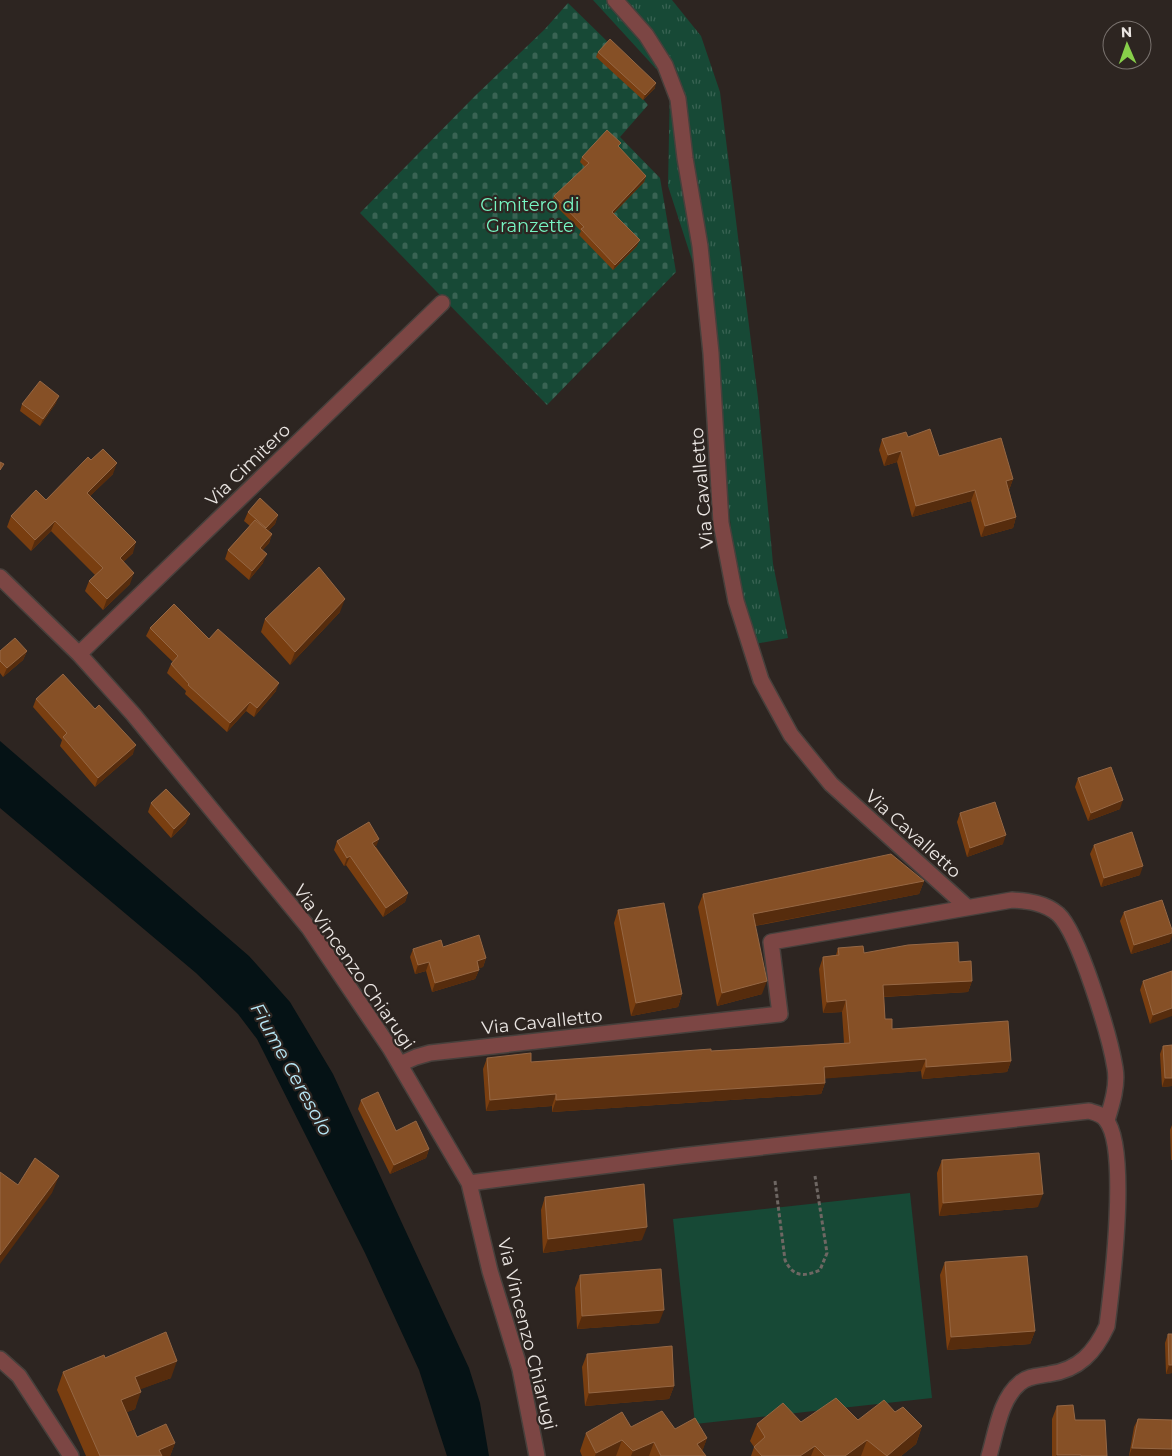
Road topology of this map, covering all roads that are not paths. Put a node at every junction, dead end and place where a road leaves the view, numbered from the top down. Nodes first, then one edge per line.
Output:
1 (615, 0) edge
2 (442, 303) dead end
3 (0, 577) edge
4 (80, 654) junction
5 (966, 908) junction
6 (400, 1064) junction
7 (1107, 1120) junction
8 (470, 1183) junction
9 (0, 1359) edge
10 (71, 1456) edge
11 (537, 1456) edge
12 (990, 1456) edge

1 - 5 street, Via Cavalletto
2 - 4 street, Via Cimitero
3 - 4 street, Via Vincenzo Chiarugi
4 - 6 street, Via Vincenzo Chiarugi
5 - 6 street, Via Cavalletto
5 - 7 street, Via Cavalletto
6 - 8 street, Via Vincenzo Chiarugi
7 - 8 street
7 - 12 street
8 - 11 street, Via Vincenzo Chiarugi
9 - 10 street

